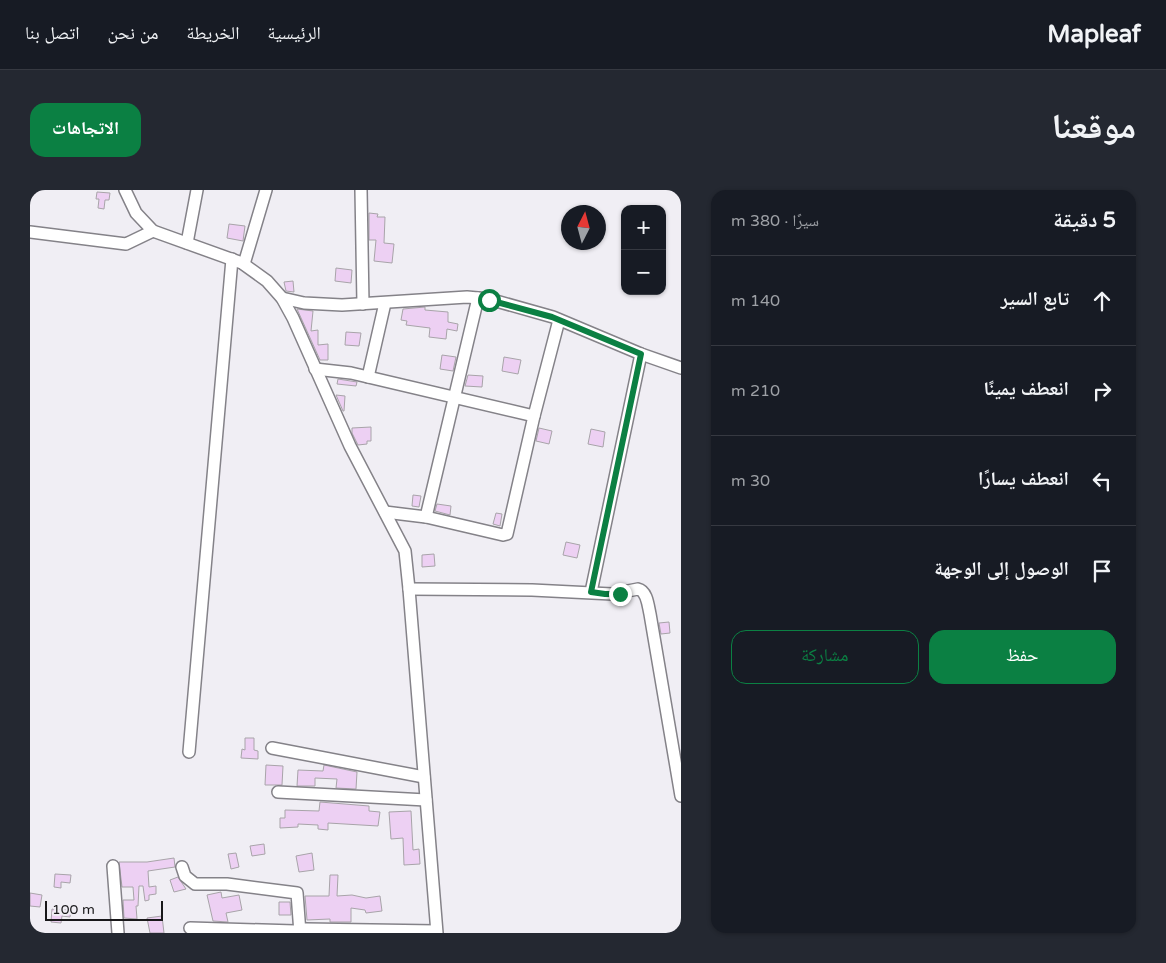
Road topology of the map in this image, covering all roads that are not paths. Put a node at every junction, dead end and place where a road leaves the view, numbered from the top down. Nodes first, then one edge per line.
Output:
1 (125, 190) edge
2 (197, 190) edge
3 (266, 190) edge
4 (362, 190) edge
5 (153, 231) junction
6 (30, 232) edge
7 (188, 243) junction
8 (232, 259) junction
9 (244, 264) junction
10 (282, 298) junction
11 (478, 298) junction
12 (385, 303) junction
13 (363, 304) junction
14 (559, 320) junction
15 (641, 354) junction
16 (681, 368) edge
17 (315, 369) junction
18 (368, 377) junction
19 (454, 398) junction
20 (534, 416) junction
21 (385, 512) junction
22 (426, 517) junction
23 (409, 589) junction
24 (591, 592) junction
25 (272, 748) dead end
26 (189, 752) dead end
27 (424, 777) junction
28 (278, 792) dead end
29 (681, 796) edge
30 (426, 800) junction
31 (113, 866) dead end
32 (182, 867) dead end
33 (190, 928) dead end
34 (299, 932) edge
35 (437, 932) edge
36 (118, 933) edge

1 - 5 street
2 - 7 street
3 - 9 street
4 - 13 street
5 - 6 street
5 - 7 street
7 - 8 street
8 - 9 street
8 - 26 street
9 - 10 street
10 - 13 street
10 - 17 street
11 - 12 street
11 - 14 street
11 - 19 street
12 - 13 street
12 - 18 street
14 - 15 street
14 - 20 street
15 - 16 street
15 - 24 street
17 - 18 street
17 - 21 street
18 - 19 street
19 - 20 street
19 - 22 street
20 - 22 street
21 - 22 street
21 - 23 street
23 - 24 street
23 - 27 street
24 - 29 street
25 - 27 street
27 - 30 street
28 - 30 street
30 - 35 street
31 - 36 street
32 - 34 street
33 - 34 street
34 - 35 street

